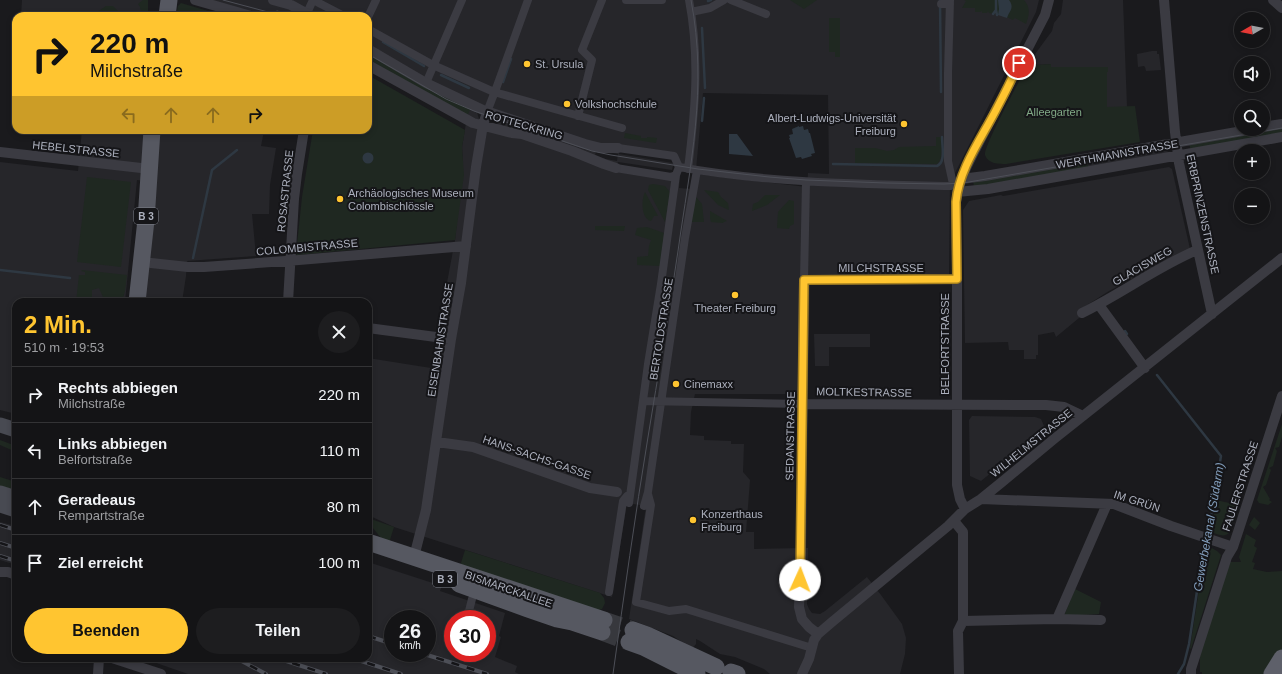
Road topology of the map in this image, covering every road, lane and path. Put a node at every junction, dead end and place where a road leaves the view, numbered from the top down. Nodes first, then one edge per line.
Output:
1 (157, 0) edge
2 (169, 0) edge
3 (195, 0) edge
4 (273, 0) edge
5 (313, 0) edge
6 (376, 0) edge
7 (462, 0) edge
8 (528, 0) edge
9 (602, 0) edge
10 (626, 0) edge
11 (662, 0) edge
12 (689, 0) edge
13 (724, 0) edge
14 (731, 0) edge
15 (1049, 0) edge
16 (1164, 0) edge
17 (1273, 0) edge
18 (947, 3) edge
19 (1282, 8) edge
20 (157, 12) edge
21 (168, 12) edge
22 (237, 12) edge
23 (306, 12) edge
24 (336, 12) edge
25 (370, 12) edge
26 (692, 12) junction
27 (766, 14) dead end
28 (372, 31) edge
29 (372, 51) edge
30 (433, 65) junction
31 (372, 67) edge
32 (426, 83) junction
33 (494, 92) junction
34 (487, 112) junction
35 (578, 116) junction
36 (1282, 124) edge
37 (483, 125) junction
38 (1270, 126) edge
39 (622, 128) dead end
40 (1234, 133) edge
41 (152, 134) edge
42 (162, 134) edge
43 (303, 134) edge
44 (1282, 137) edge
45 (1176, 143) junction
46 (618, 148) joint
47 (0, 152) edge
48 (1178, 155) junction
49 (616, 168) joint
50 (150, 169) junction
51 (688, 169) junction
52 (697, 170) junction
53 (677, 171) junction
54 (806, 182) junction
55 (955, 185) junction
56 (466, 246) junction
57 (1198, 250) junction
58 (1282, 258) edge
59 (291, 261) junction
60 (151, 263) junction
61 (957, 279) junction
62 (804, 280) junction
63 (137, 298) edge
64 (147, 298) edge
65 (288, 298) edge
66 (1099, 305) junction
67 (1082, 313) dead end
68 (1212, 314) junction
69 (372, 328) edge
70 (452, 339) junction
71 (1145, 368) junction
72 (1282, 396) edge
73 (643, 401) junction
74 (661, 402) junction
75 (802, 404) junction
76 (957, 405) junction
77 (1084, 416) junction
78 (0, 425) edge
79 (12, 429) edge
80 (437, 442) junction
81 (617, 492) joint
82 (630, 492) junction
83 (648, 492) junction
84 (0, 493) edge
85 (12, 497) edge
86 (981, 499) junction
87 (629, 504) dead end
88 (1107, 504) junction
89 (0, 505) edge
90 (644, 506) dead end
91 (12, 509) edge
92 (965, 509) junction
93 (954, 521) junction
94 (372, 543) edge
95 (1233, 547) junction
96 (372, 554) edge
97 (414, 557) junction
98 (0, 572) edge
99 (12, 574) edge
100 (609, 592) dead end
101 (472, 599) dead end
102 (469, 610) edge
103 (1057, 619) junction
104 (1100, 620) dead end
105 (963, 621) junction
106 (818, 634) junction
107 (812, 648) junction
108 (1282, 658) edge
109 (809, 659) junction
110 (99, 662) edge
111 (124, 662) edge
112 (728, 671) edge
113 (98, 674) edge
114 (161, 674) edge
115 (697, 674) edge
116 (802, 674) edge
117 (812, 674) edge
118 (959, 674) edge
119 (1191, 674) edge
120 (1272, 674) edge

1 - 20 main road
2 - 21 main road
3 - 22 street
4 - 23 street
5 - 23 street
5 - 24 street
6 - 25 street
7 - 30 street
8 - 33 street
9 - 35 street
10 - 11 street
12 - 26 street
13 - 26 street
14 - 27 street
15 - 55 street
16 - 45 street, ERBPRINZENSTRASSE
17 - 19 street
18 - 55 street
26 - 51 street
28 - 30 street
29 - 32 street, ROTTECKRING
30 - 32 street
30 - 33 street
31 - 37 street, ROTTECKRING
32 - 34 street, ROTTECKRING
33 - 34 street
33 - 35 street
34 - 37 street, EISENBAHNSTRASSE
34 - 46 street, ROTTECKRING
35 - 39 street
36 - 38 street
37 - 49 street, ROTTECKRING
37 - 56 street, EISENBAHNSTRASSE
40 - 45 street, WERTHMANNSTRASSE
41 - 50 main road, B 3
42 - 60 main road, B 3
43 - 59 street, ROSASTRASSE
44 - 48 street, WERTHMANNSTRASSE
45 - 48 street, ERBPRINZENSTRASSE
45 - 55 street, WERTHMANNSTRASSE
46 - 53 street, ROTTECKRING
47 - 50 street, HEBELSTRASSE
48 - 55 street, WERTHMANNSTRASSE
48 - 57 street, ERBPRINZENSTRASSE
49 - 53 street, ROTTECKRING
50 - 63 main road, B 3
51 - 52 street, ROTTECKRING
51 - 53 street, ROTTECKRING
52 - 54 street, ROTTECKRING
52 - 74 street, BERTOLDSTRASSE
53 - 73 street, BERTOLDSTRASSE
54 - 55 street, ROTTECKRING
54 - 62 street, SEDANSTRASSE
55 - 61 street, BELFORTSTRASSE
56 - 59 street, COLOMBISTRASSE
56 - 70 street, EISENBAHNSTRASSE
57 - 66 street, GLACISWEG
57 - 68 street, ERBPRINZENSTRASSE
58 - 68 street, WILHELMSTRASSE
59 - 60 street, COLOMBISTRASSE
59 - 65 street, ROSASTRASSE
60 - 64 main road, B 3
61 - 62 street, MILCHSTRASSE
61 - 76 street, BELFORTSTRASSE
62 - 75 street, SEDANSTRASSE
66 - 67 street, GLACISWEG
66 - 71 street
68 - 71 street, WILHELMSTRASSE
69 - 70 street
70 - 80 street, EISENBAHNSTRASSE
71 - 77 street, WILHELMSTRASSE
72 - 95 street, FAULERSTRASSE
73 - 74 street, MOLTKESTRASSE
73 - 82 street, BERTOLDSTRASSE
74 - 75 street, MOLTKESTRASSE
74 - 83 street, BERTOLDSTRASSE
75 - 76 street, MOLTKESTRASSE
75 - 106 street, SEDANSTRASSE
76 - 77 street, MOLTKESTRASSE
76 - 92 street, BELFORTSTRASSE
77 - 86 street, WILHELMSTRASSE
78 - 79 main road
80 - 81 street, HANS-SACHS-GASSE
80 - 97 street, EISENBAHNSTRASSE
81 - 82 street, HANS-SACHS-GASSE
82 - 87 street, BERTOLDSTRASSE
82 - 100 street, BERTOLDSTRASSE
83 - 90 street, BERTOLDSTRASSE
83 - 107 street, BERTOLDSTRASSE
84 - 85 main road
86 - 88 street, IM GRÜN
86 - 92 street, WILHELMSTRASSE
88 - 95 street, IM GRÜN
88 - 103 street
89 - 91 main road
92 - 93 street, WILHELMSTRASSE
93 - 105 street
93 - 106 street, WILHELMSTRASSE
94 - 97 main road, BISMARCKALLEE / B 3
95 - 119 street, FAULERSTRASSE
96 - 97 main road, BISMARCKALLEE / B 3
98 - 99 street
101 - 102 street
103 - 104 street
103 - 105 street
105 - 118 street
106 - 107 street, WILHELMSTRASSE
107 - 109 street, WILHELMSTRASSE
108 - 120 highway
109 - 116 street, WILHELMSTRASSE
109 - 117 street, WILHELMSTRASSE
110 - 113 street
111 - 114 street
112 - 115 main road

